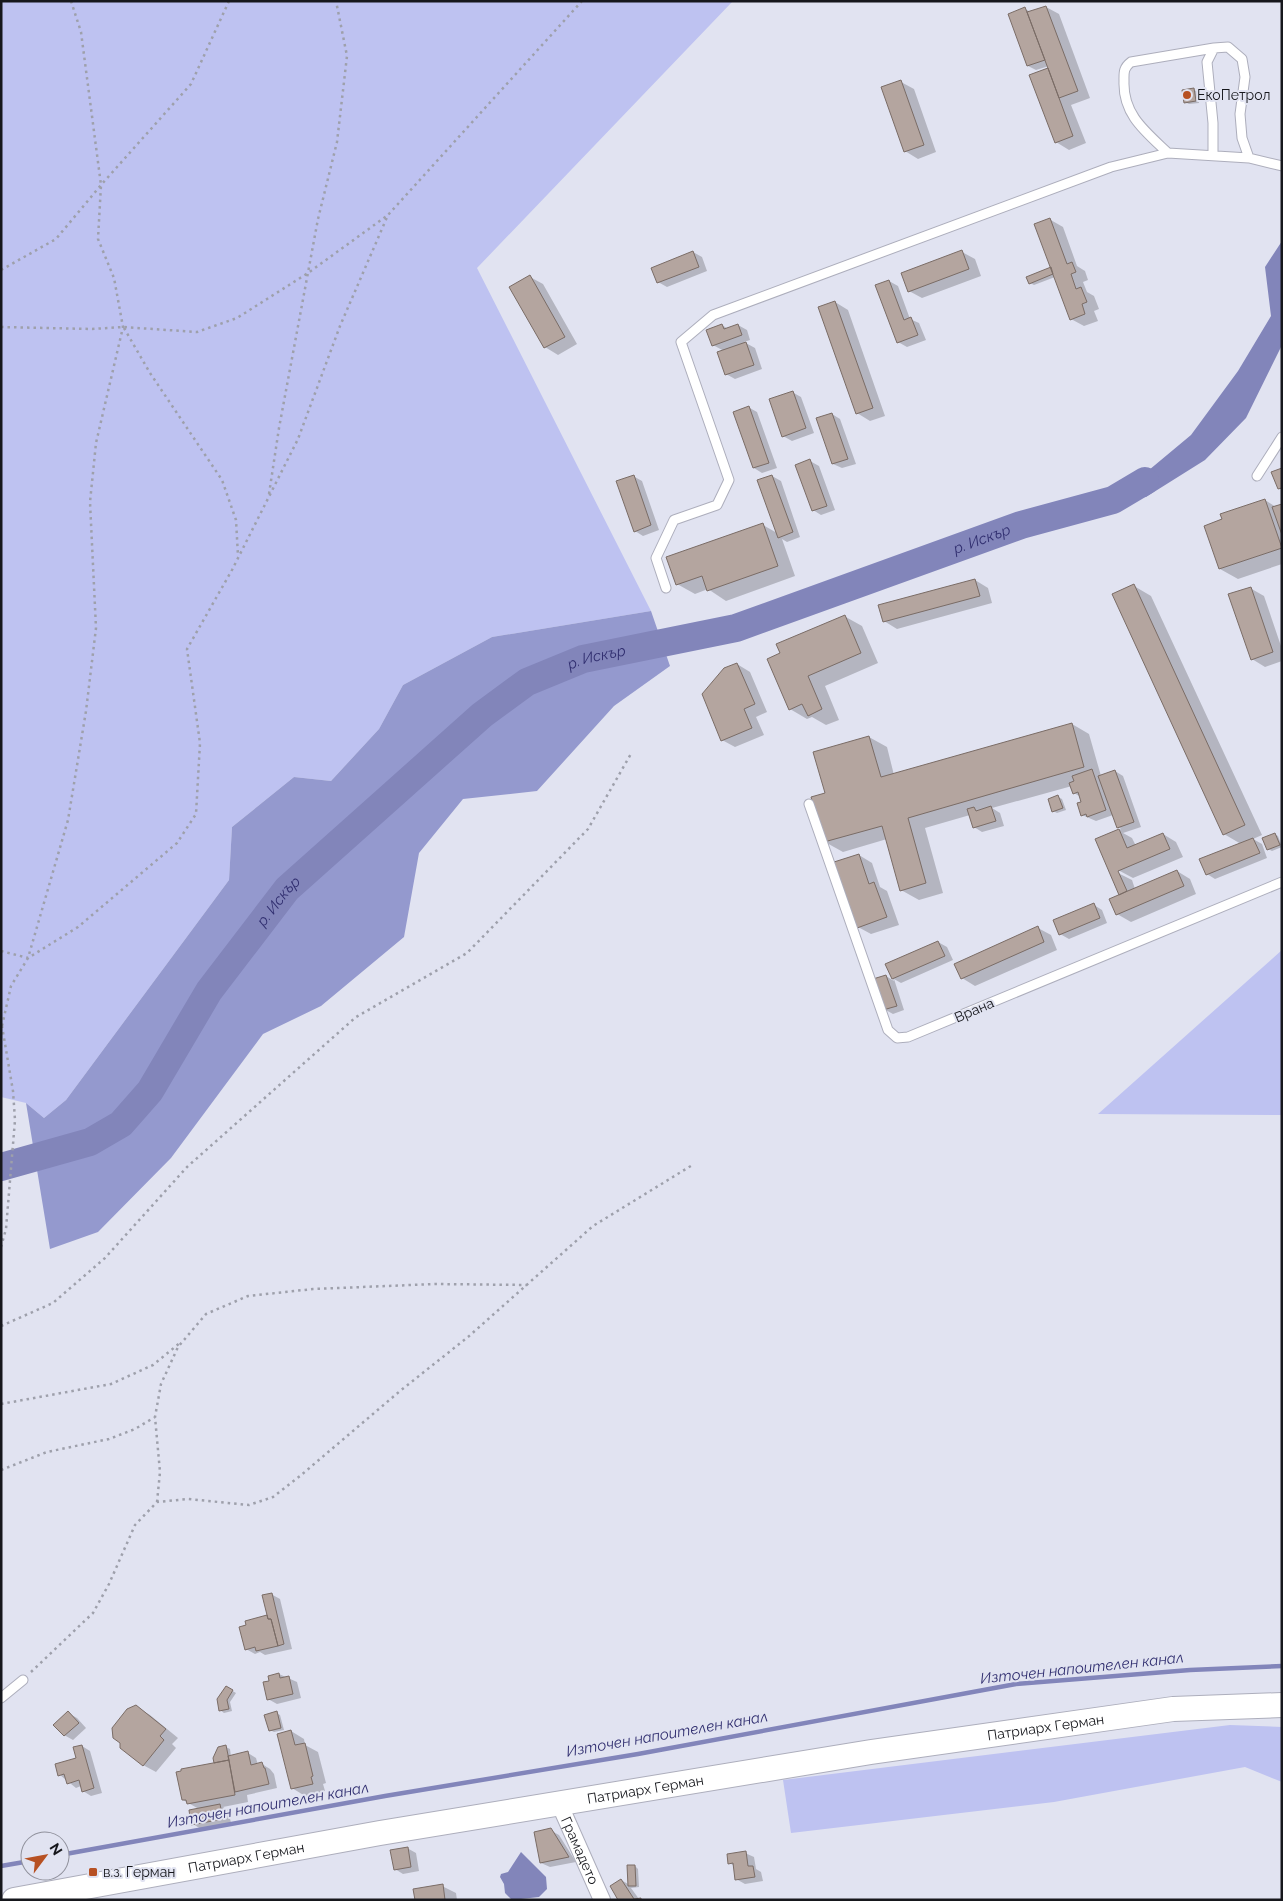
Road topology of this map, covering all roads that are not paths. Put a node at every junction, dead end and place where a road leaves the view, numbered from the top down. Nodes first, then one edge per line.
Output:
1 (1214, 48) junction
2 (1168, 153) junction
3 (1213, 155) junction
4 (1249, 158) junction
5 (1277, 165) edge
6 (1282, 437) edge
7 (1257, 476) dead end
8 (666, 588) dead end
9 (809, 804) dead end
10 (1282, 882) edge
11 (23, 1680) road end
12 (1, 1698) edge
13 (1282, 1705) edge
14 (559, 1803) junction
15 (14, 1900) edge
16 (602, 1900) edge

1 - 2 lane
1 - 3 lane
1 - 4 lane
2 - 3 lane
2 - 8 lane
3 - 4 lane
4 - 5 lane
6 - 7 lane
9 - 10 lane, Врана
11 - 12 lane
13 - 14 street, Патриарх Герман
14 - 15 street, Патриарх Герман
14 - 16 street, Грамадето

